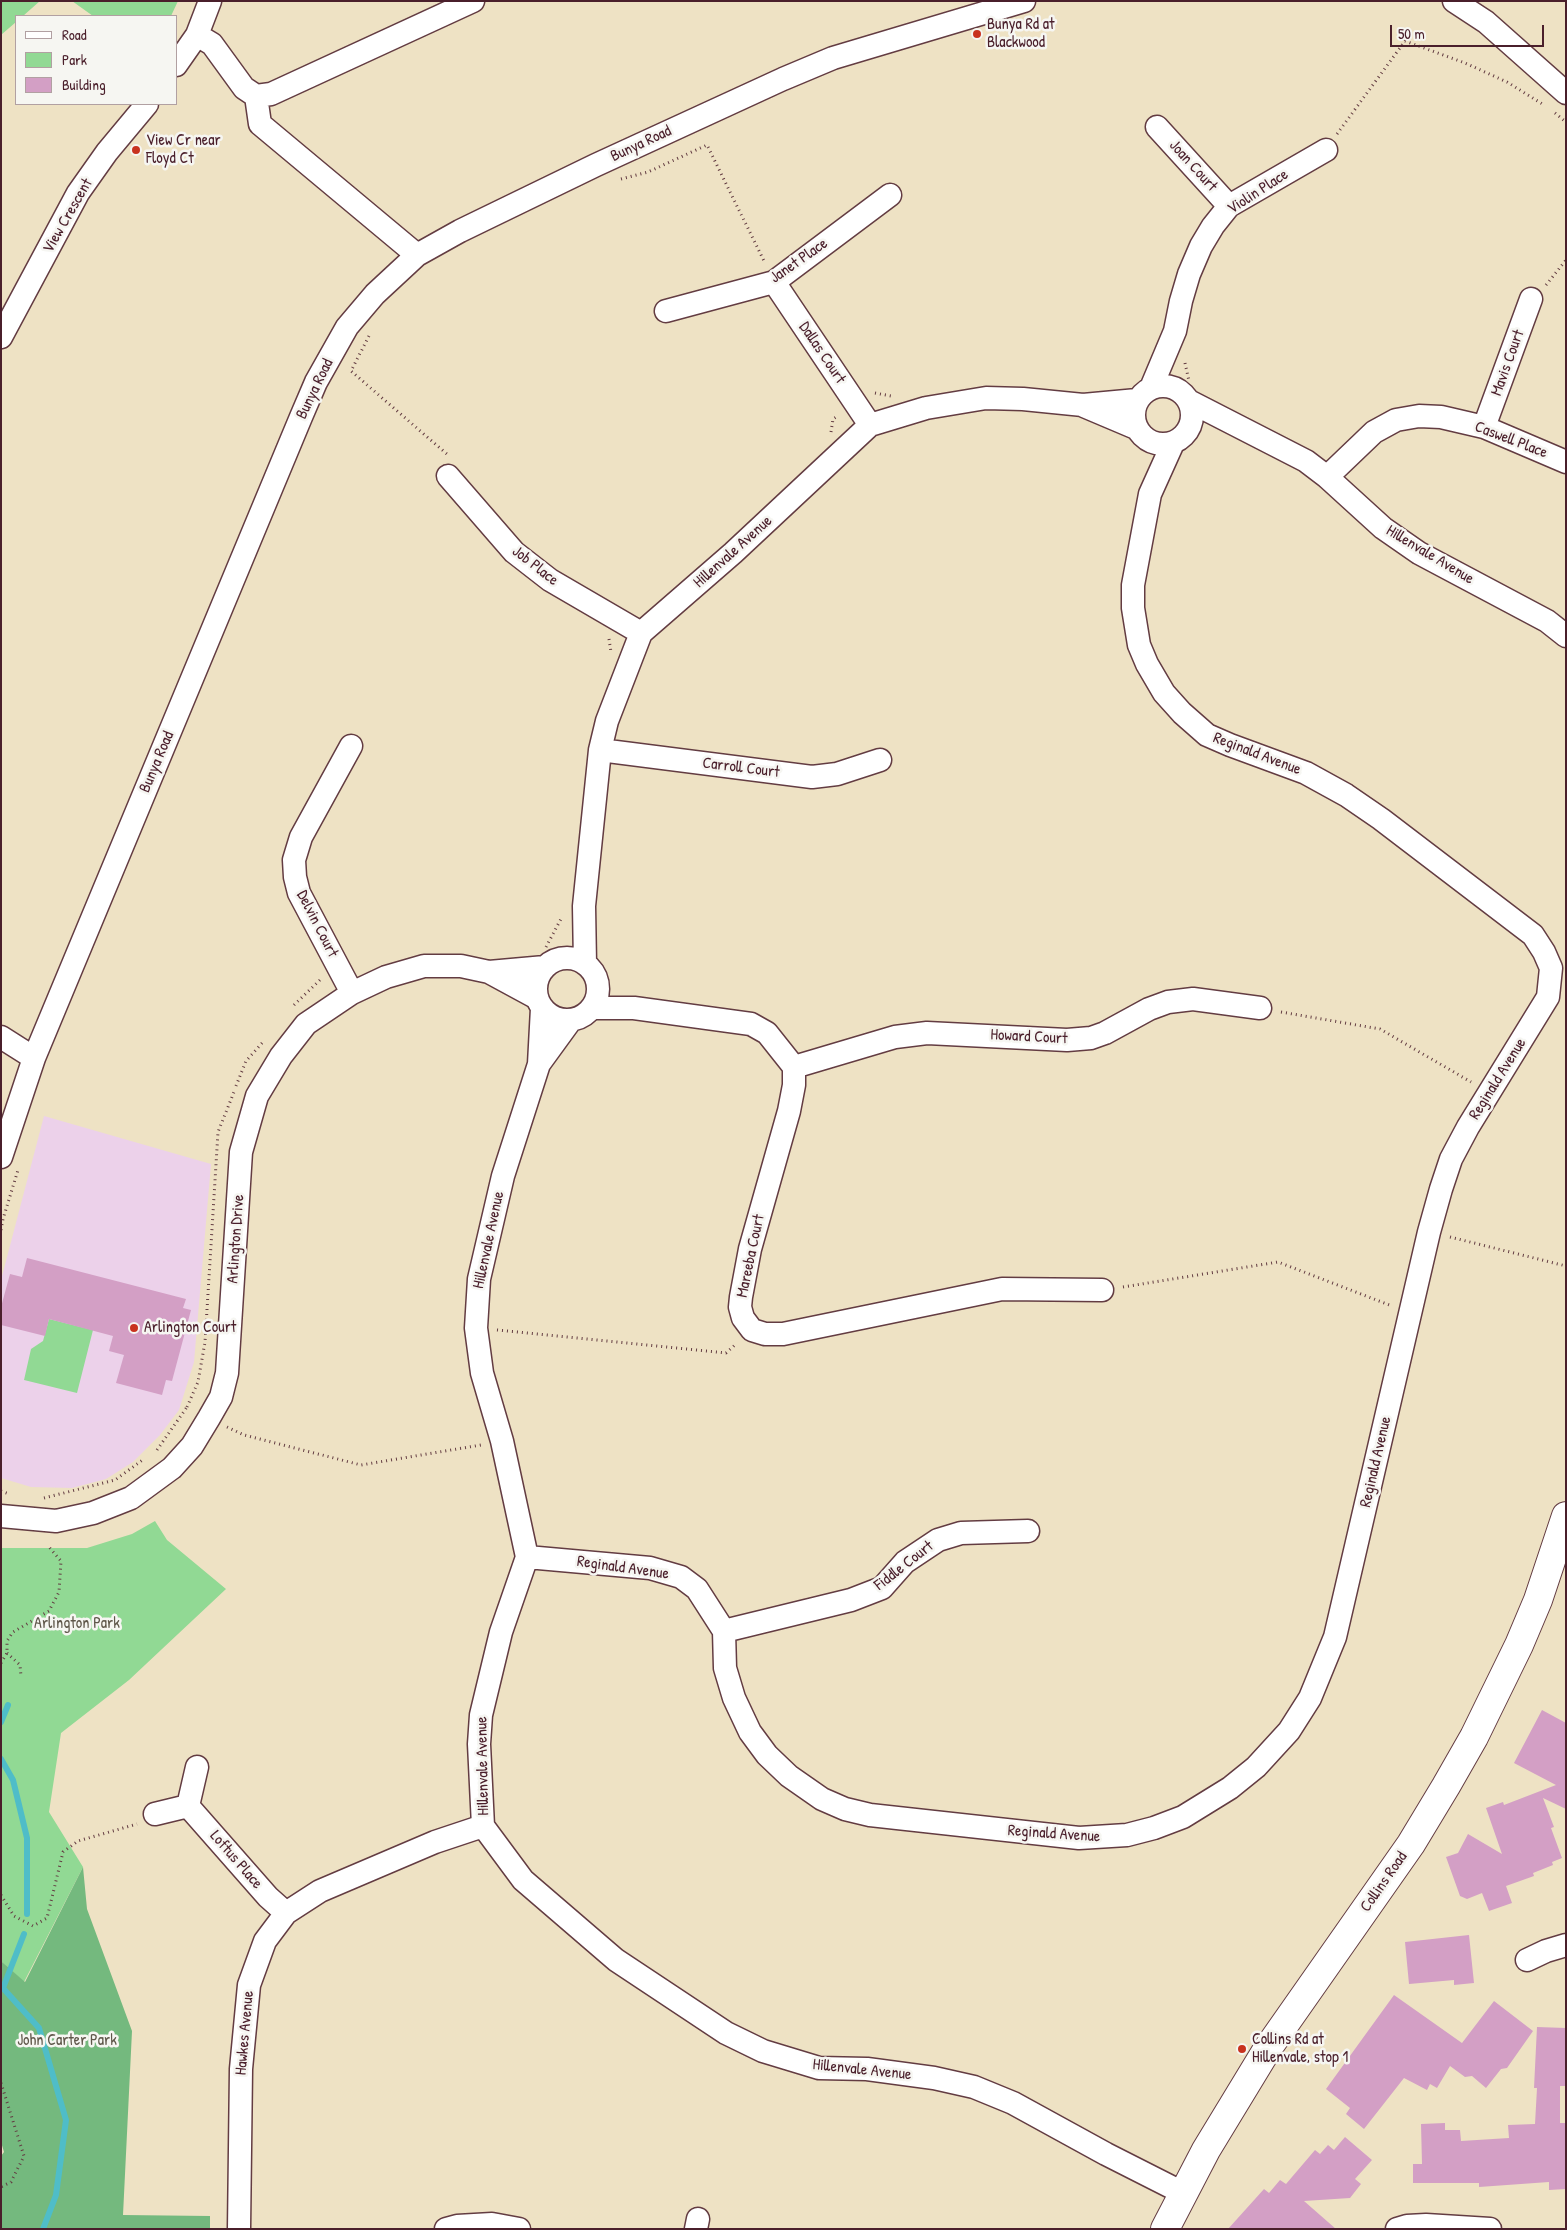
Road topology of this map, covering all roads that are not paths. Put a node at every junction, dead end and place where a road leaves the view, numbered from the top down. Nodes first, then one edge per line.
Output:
1 (210, 1) edge
2 (473, 1) edge
3 (1024, 1) edge
4 (1454, 1) edge
5 (198, 35) junction
6 (178, 62) edge
7 (1566, 93) edge
8 (256, 96) junction
9 (146, 105) edge
10 (1157, 126) dead end
11 (1326, 150) road end
12 (890, 194) dead end
13 (1229, 206) junction
14 (417, 255) junction
15 (774, 282) junction
16 (1531, 299) road end
17 (666, 311) dead end
18 (1, 337) edge
19 (1175, 341) junction
20 (1187, 392) junction
21 (1144, 394) junction
22 (1083, 405) junction
23 (870, 425) junction
24 (1190, 427) junction
25 (1484, 427) junction
26 (1250, 432) junction
27 (1141, 434) junction
28 (1174, 443) junction
29 (1566, 462) edge
30 (448, 476) road end
31 (1327, 477) junction
32 (1150, 494) junction
33 (642, 633) junction
34 (1566, 636) edge
35 (351, 746) dead end
36 (600, 750) junction
37 (880, 760) dead end
38 (575, 909) junction
39 (548, 959) junction
40 (586, 964) junction
41 (489, 972) junction
42 (598, 986) junction
43 (352, 993) junction
44 (540, 1003) junction
45 (592, 1008) junction
46 (634, 1008) junction
47 (1260, 1008) road end
48 (571, 1020) junction
49 (1, 1037) edge
50 (34, 1058) junction
51 (539, 1064) junction
52 (794, 1067) junction
53 (11, 1160) edge
54 (1102, 1290) road end
55 (1, 1516) edge
56 (1566, 1516) edge
57 (1028, 1531) dead end
58 (1560, 1556) edge
59 (527, 1557) junction
60 (724, 1631) junction
61 (197, 1767) dead end
62 (188, 1806) junction
63 (155, 1814) road end
64 (484, 1826) junction
65 (286, 1913) junction
66 (1566, 1945) edge
67 (1527, 1960) dead end
68 (1183, 2193) junction
69 (239, 2229) edge
70 (446, 2229) edge
71 (519, 2229) edge
72 (1165, 2229) edge
73 (1397, 2229) edge
74 (1490, 2229) edge

1 - 5 street
2 - 8 street
3 - 14 street, Bunya Road
4 - 7 street
5 - 6 street
5 - 8 street
8 - 14 street
9 - 18 street, View Crescent
10 - 13 street, Joan Court
11 - 13 street, Violin Place
12 - 15 street, Janet Place
13 - 19 street, Violin Place
14 - 50 street, Bunya Road
15 - 17 street, Janet Place
15 - 23 street, Dallas Court
16 - 25 street, Mavis Court
19 - 20 street, Violin Place
19 - 21 street, Violin Place
20 - 21 street
20 - 24 street
20 - 26 street, Hillenvale Avenue
21 - 22 street, Hillenvale Avenue
21 - 27 street
22 - 23 street, Hillenvale Avenue
22 - 27 street, Hillenvale Avenue
23 - 33 street, Hillenvale Avenue
24 - 26 street, Hillenvale Avenue
24 - 28 street
25 - 29 street, Caswell Place
25 - 31 street, Caswell Place
26 - 31 street, Hillenvale Avenue
27 - 28 street
27 - 32 street, Reginald Avenue
28 - 32 street, Reginald Avenue
30 - 33 street, Job Place
31 - 34 street, Hillenvale Avenue
32 - 60 street, Reginald Avenue
33 - 36 street, Hillenvale Avenue
35 - 43 street, Delvin Court
36 - 37 street, Carroll Court
36 - 38 street, Hillenvale Avenue
38 - 39 street, Hillenvale Avenue
38 - 40 street, Hillenvale Avenue
39 - 40 street
39 - 41 street, Arlington Drive
39 - 44 street
40 - 42 street
41 - 43 street, Arlington Drive
41 - 44 street, Arlington Drive
42 - 45 street
42 - 46 street
43 - 55 street, Arlington Drive
44 - 48 street
44 - 51 street, Hillenvale Avenue
45 - 46 street
45 - 48 street
46 - 52 street
47 - 52 street, Howard Court
48 - 51 street, Hillenvale Avenue
49 - 50 street
50 - 53 street, Bunya Road
51 - 59 street, Hillenvale Avenue
52 - 54 street, Mareeba Court
56 - 58 main road, Collins Road
57 - 60 street, Fiddle Court
58 - 68 main road, Collins Road
59 - 60 street, Reginald Avenue
59 - 64 street, Hillenvale Avenue
61 - 62 street
62 - 63 street
62 - 65 street, Loftus Place
64 - 65 street, Hawkes Avenue
64 - 68 street, Hillenvale Avenue
65 - 69 street, Hawkes Avenue
66 - 67 street
68 - 72 main road, Collins Road
70 - 71 street
73 - 74 street

